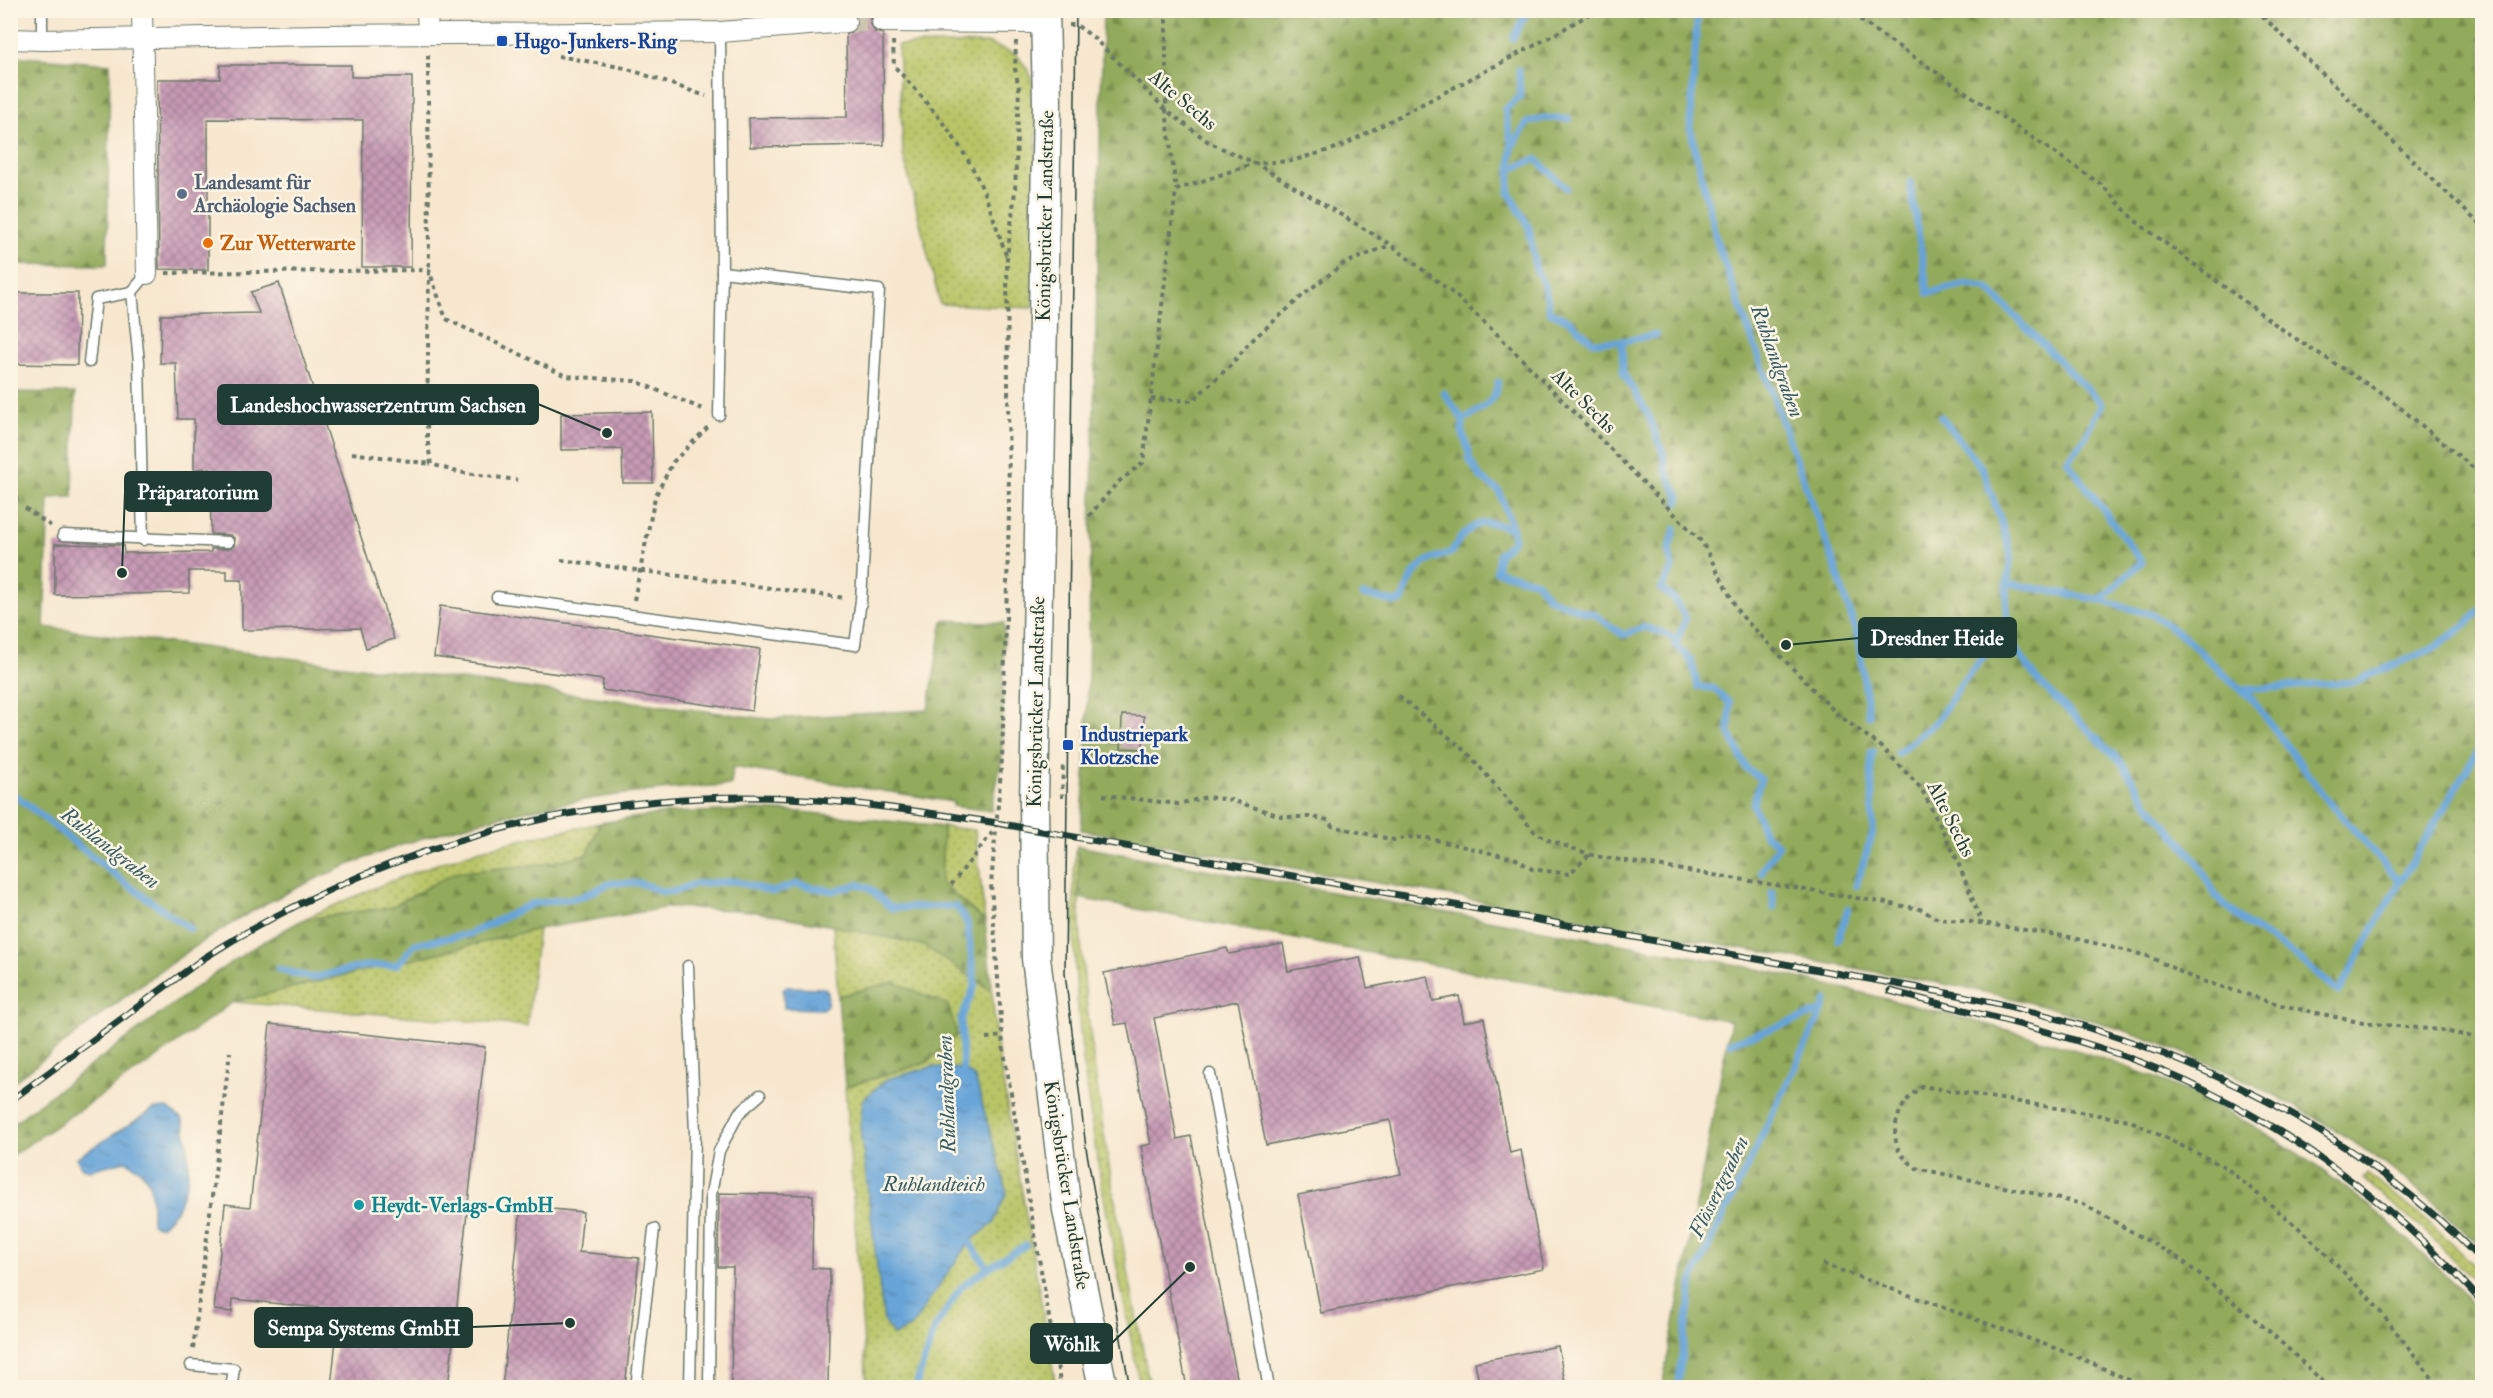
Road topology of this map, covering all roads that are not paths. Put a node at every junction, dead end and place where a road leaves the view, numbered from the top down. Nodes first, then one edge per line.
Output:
1 (42, 10) edge
2 (142, 10) edge
3 (427, 10) edge
4 (1045, 17) edge
5 (846, 22) tunnel mouth
6 (882, 22) tunnel mouth
7 (720, 32) junction
8 (428, 34) junction
9 (10, 39) edge
10 (142, 39) junction
11 (42, 40) junction
12 (723, 272) junction
13 (147, 274) joint
14 (132, 292) junction
15 (89, 362) dead end
16 (719, 415) road end
17 (63, 535) road end
18 (143, 540) junction
19 (228, 542) dead end
20 (497, 597) dead end
21 (688, 966) dead end
22 (1210, 1074) dead end
23 (760, 1095) dead end
24 (654, 1228) dead end
25 (191, 1365) road end
26 (231, 1388) edge
27 (636, 1388) edge
28 (690, 1388) edge
29 (709, 1388) edge
30 (1103, 1388) edge
31 (1269, 1388) edge

1 - 11 lane
2 - 10 street
3 - 8 street
4 - 6 street
4 - 30 main road, Königsbrücker Landstraße
5 - 7 street
7 - 8 street
7 - 12 lane
8 - 10 street
9 - 11 street
10 - 11 street
10 - 13 street
12 - 16 lane
12 - 20 lane
13 - 14 lane
14 - 15 lane
14 - 18 lane
17 - 18 lane
18 - 19 lane
21 - 28 lane
22 - 31 lane
23 - 29 lane
24 - 27 lane
25 - 26 lane

